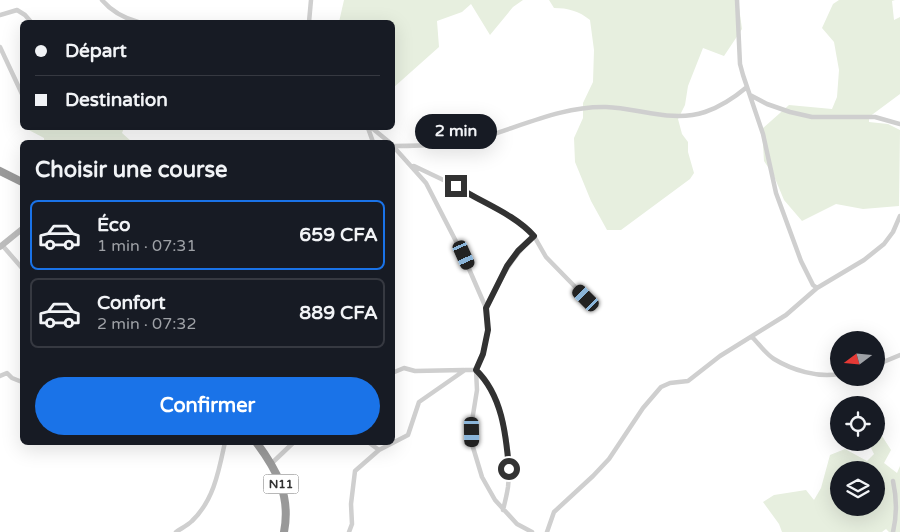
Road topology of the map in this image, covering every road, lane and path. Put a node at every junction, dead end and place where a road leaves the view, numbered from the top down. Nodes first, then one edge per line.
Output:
1 (102, 0) edge
2 (311, 0) edge
3 (738, 0) edge
4 (0, 15) edge
5 (30, 20) edge
6 (131, 20) edge
7 (309, 20) edge
8 (0, 47) edge
9 (747, 87) junction
10 (20, 90) edge
11 (750, 95) junction
12 (900, 124) edge
13 (374, 130) edge
14 (387, 140) edge
15 (395, 146) edge
16 (395, 148) edge
17 (412, 165) junction
18 (0, 172) edge
19 (20, 181) edge
20 (900, 217) edge
21 (20, 231) edge
22 (534, 236) junction
23 (1, 246) edge
24 (20, 266) edge
25 (818, 288) junction
26 (586, 298) dead end
27 (486, 308) junction
28 (752, 337) junction
29 (900, 355) edge
30 (885, 361) edge
31 (465, 370) junction
32 (476, 370) junction
33 (395, 372) edge
34 (0, 376) edge
35 (830, 376) edge
36 (20, 381) edge
37 (395, 442) edge
38 (224, 445) edge
39 (258, 445) edge
40 (291, 445) edge
41 (372, 445) edge
42 (388, 445) edge
43 (378, 450) junction
44 (272, 462) junction
45 (893, 482) dead end
46 (503, 510) junction
47 (176, 532) edge
48 (284, 532) edge
49 (349, 532) edge
50 (532, 532) edge
51 (547, 532) edge
52 (893, 532) edge

1 - 6 street
2 - 7 street
3 - 9 street
4 - 5 street
8 - 10 street
9 - 11 street
9 - 15 street
11 - 12 street
11 - 25 street
13 - 14 street
16 - 17 street
17 - 22 street
17 - 27 street
18 - 19 highway
20 - 25 street
21 - 23 street
22 - 26 street
22 - 27 street
23 - 24 street
25 - 28 street
27 - 32 street
28 - 35 street
28 - 51 street
29 - 30 street
31 - 32 street
31 - 33 street
31 - 37 street
32 - 46 street
32 - 46 street
34 - 36 street
38 - 47 street
39 - 44 highway, N11
40 - 44 street
41 - 43 street
42 - 43 street
43 - 49 street
44 - 48 highway, N11
45 - 52 street
46 - 50 street

